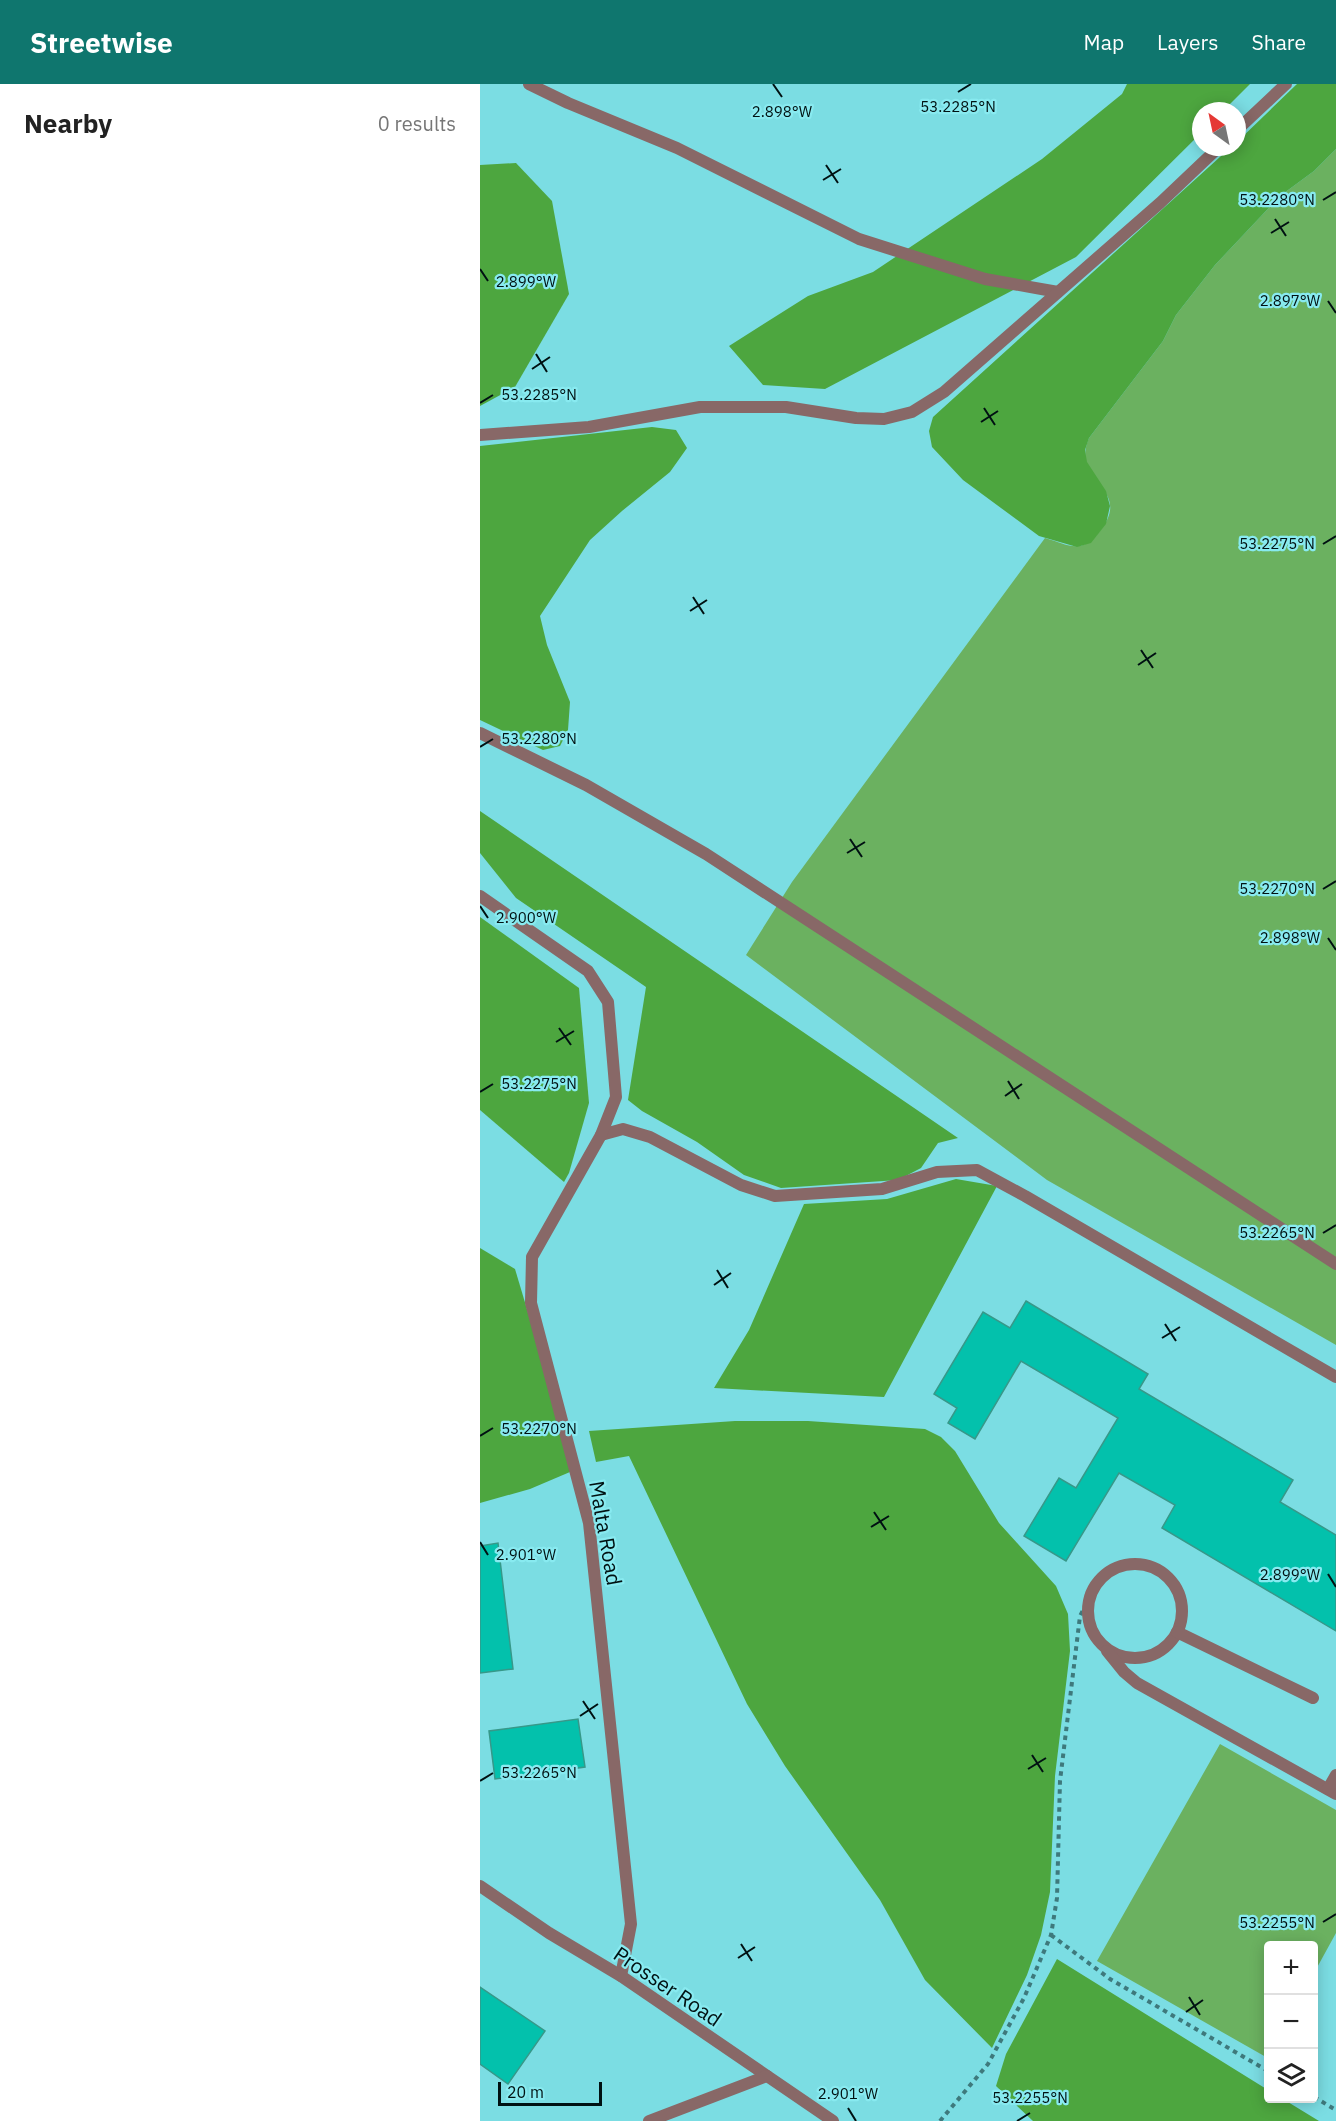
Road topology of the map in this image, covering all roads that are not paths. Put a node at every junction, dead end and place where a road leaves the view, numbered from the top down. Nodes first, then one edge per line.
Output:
1 (529, 84) edge
2 (1286, 84) edge
3 (1246, 122) edge
4 (1210, 156) edge
5 (1058, 292) junction
6 (480, 435) edge
7 (480, 733) edge
8 (480, 896) edge
9 (601, 1136) junction
10 (1336, 1264) edge
11 (1336, 1377) edge
12 (1177, 1632) junction
13 (1103, 1647) junction
14 (1313, 1698) dead end
15 (1336, 1775) edge
16 (1332, 1792) edge
17 (480, 1886) edge
18 (621, 1976) junction
19 (767, 2076) junction
20 (649, 2121) edge
21 (833, 2121) edge

1 - 5 street
2 - 3 street
4 - 5 street
5 - 6 street
7 - 10 street
8 - 9 street, Malta Road
9 - 11 street
9 - 18 street, Malta Road
12 - 13 street
12 - 13 street
12 - 14 street
13 - 16 street
15 - 16 street
17 - 18 street, Prosser Road
18 - 19 street, Prosser Road
19 - 20 street
19 - 21 street, Prosser Road

